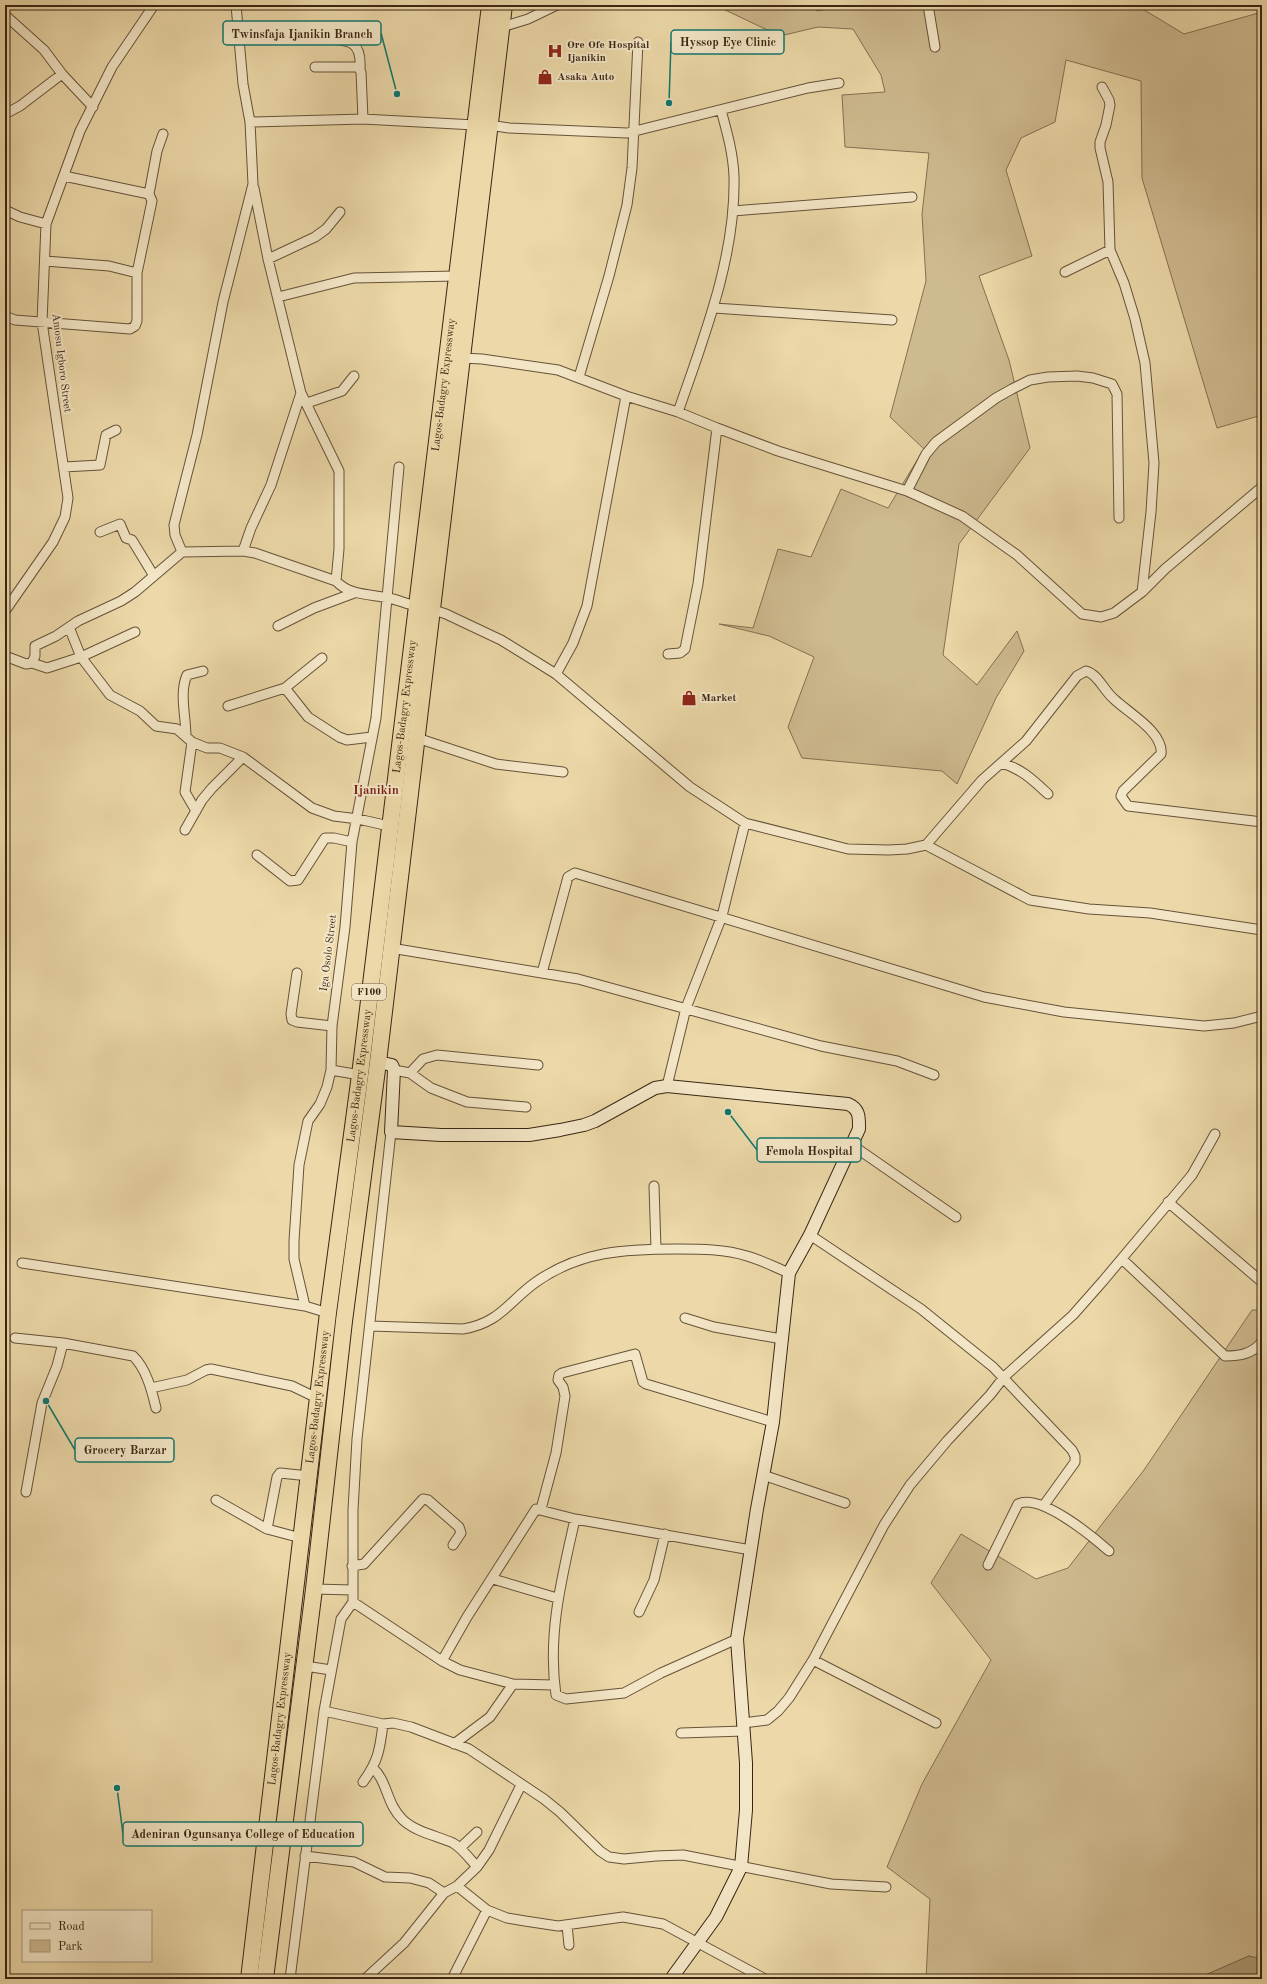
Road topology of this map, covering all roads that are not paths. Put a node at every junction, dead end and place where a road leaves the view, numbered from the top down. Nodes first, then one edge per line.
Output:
1 (154, 5) edge
2 (236, 5) edge
3 (490, 5) edge
4 (504, 5) edge
5 (557, 5) edge
6 (928, 5) edge
7 (5, 15) edge
8 (502, 27) junction
9 (320, 38) dead end
10 (638, 42) dead end
11 (936, 47) dead end
12 (315, 67) dead end
13 (360, 69) junction
14 (62, 74) junction
15 (838, 83) dead end
16 (1102, 87) dead end
17 (93, 107) junction
18 (721, 110) junction
19 (5, 114) edge
20 (363, 119) junction
21 (250, 122) junction
22 (482, 125) junction
23 (632, 131) junction
24 (163, 134) dead end
25 (64, 176) junction
26 (253, 184) junction
27 (149, 194) junction
28 (912, 197) dead end
29 (5, 210) edge
30 (733, 211) junction
31 (340, 212) dead end
32 (46, 224) junction
33 (1110, 250) junction
34 (268, 259) junction
35 (45, 261) junction
36 (137, 272) junction
37 (1066, 272) dead end
38 (457, 276) junction
39 (278, 297) junction
40 (714, 308) junction
41 (5, 316) edge
42 (892, 320) dead end
43 (42, 322) junction
44 (461, 358) junction
45 (354, 376) dead end
46 (579, 377) junction
47 (301, 393) junction
48 (626, 396) junction
49 (307, 403) junction
50 (678, 412) junction
51 (716, 428) junction
52 (116, 430) dead end
53 (64, 467) junction
54 (400, 467) dead end
55 (1262, 487) edge
56 (907, 490) junction
57 (1119, 518) dead end
58 (100, 532) dead end
59 (243, 551) junction
60 (182, 552) junction
61 (154, 576) junction
62 (336, 581) junction
63 (1142, 592) junction
64 (354, 593) junction
65 (388, 598) junction
66 (424, 608) junction
67 (5, 611) edge
68 (278, 626) dead end
69 (69, 627) junction
70 (135, 632) dead end
71 (668, 654) dead end
72 (5, 656) edge
73 (81, 657) junction
74 (322, 658) dead end
75 (32, 663) junction
76 (203, 671) dead end
77 (556, 674) junction
78 (286, 688) junction
79 (228, 706) dead end
80 (372, 737) junction
81 (417, 738) junction
82 (189, 739) junction
83 (243, 757) junction
84 (1001, 762) junction
85 (563, 772) dead end
86 (1048, 794) dead end
87 (196, 811) junction
88 (358, 819) junction
89 (1262, 822) edge
90 (745, 823) junction
91 (389, 826) junction
92 (185, 830) dead end
93 (352, 842) junction
94 (926, 845) junction
95 (257, 855) dead end
96 (722, 916) junction
97 (1262, 930) edge
98 (391, 948) junction
99 (297, 973) dead end
100 (542, 973) junction
101 (686, 1008) junction
102 (1262, 1016) edge
103 (332, 1026) junction
104 (378, 1062) junction
105 (538, 1065) dead end
106 (331, 1070) junction
107 (394, 1070) junction
108 (410, 1073) junction
109 (360, 1075) junction
110 (934, 1075) dead end
111 (666, 1086) junction
112 (526, 1107) dead end
113 (391, 1132) junction
114 (1215, 1134) dead end
115 (852, 1145) junction
116 (654, 1186) dead end
117 (1168, 1202) junction
118 (956, 1217) dead end
119 (810, 1235) junction
120 (656, 1249) junction
121 (1122, 1259) junction
122 (22, 1263) dead end
123 (789, 1273) junction
124 (1262, 1282) edge
125 (305, 1306) junction
126 (328, 1313) junction
127 (685, 1318) dead end
128 (370, 1326) junction
129 (15, 1338) dead end
130 (782, 1339) junction
131 (1262, 1342) edge
132 (63, 1343) junction
133 (1004, 1377) junction
134 (151, 1388) junction
135 (319, 1398) junction
136 (156, 1408) dead end
137 (773, 1422) junction
138 (763, 1475) junction
139 (309, 1476) junction
140 (26, 1492) dead end
141 (216, 1500) dead end
142 (845, 1503) dead end
143 (1044, 1505) junction
144 (541, 1509) junction
145 (575, 1519) junction
146 (267, 1529) junction
147 (665, 1534) junction
148 (301, 1538) junction
149 (453, 1545) dead end
150 (751, 1550) junction
151 (1109, 1551) dead end
152 (988, 1565) dead end
153 (352, 1566) junction
154 (493, 1579) junction
155 (314, 1589) junction
156 (353, 1590) junction
157 (557, 1598) junction
158 (353, 1602) junction
159 (639, 1612) dead end
160 (737, 1639) junction
161 (813, 1660) junction
162 (442, 1661) junction
163 (305, 1666) junction
164 (331, 1670) junction
165 (513, 1684) junction
166 (554, 1685) junction
167 (324, 1711) junction
168 (936, 1723) dead end
169 (383, 1724) junction
170 (744, 1727) junction
171 (681, 1732) dead end
172 (454, 1744) junction
173 (373, 1768) junction
174 (363, 1782) dead end
175 (521, 1786) junction
176 (477, 1832) dead end
177 (460, 1848) junction
178 (305, 1856) junction
179 (477, 1867) junction
180 (741, 1867) junction
181 (457, 1886) junction
182 (886, 1887) dead end
183 (444, 1893) junction
184 (487, 1910) junction
185 (567, 1924) junction
186 (697, 1943) junction
187 (569, 1945) dead end
188 (249, 1979) edge
189 (265, 1979) edge
190 (290, 1979) edge
191 (365, 1979) edge
192 (452, 1979) edge
193 (671, 1979) edge
194 (765, 1979) edge

1 - 17 street, Amosu Igboro Street
2 - 21 street
3 - 22 highway, Lagos-Badagry Expressway / F100
4 - 8 highway, Lagos-Badagry Expressway / F100
5 - 8 street
6 - 11 street
7 - 14 street
8 - 22 highway, Lagos-Badagry Expressway / F100
9 - 13 street
10 - 23 street
12 - 13 street
13 - 20 street
14 - 17 street
14 - 19 street
15 - 18 street
16 - 33 street
17 - 25 street, Amosu Igboro Street
18 - 23 street
18 - 30 street
20 - 21 street
20 - 22 street
21 - 26 street
22 - 23 street
22 - 38 highway, Lagos-Badagry Expressway / F100
22 - 44 highway, Lagos-Badagry Expressway / F100
23 - 46 street
24 - 27 street
25 - 27 street
25 - 32 street, Amosu Igboro Street
26 - 34 street
26 - 60 street
27 - 36 street
28 - 30 street
29 - 32 street
30 - 40 street
31 - 34 street
32 - 35 street, Amosu Igboro Street
33 - 37 street
33 - 63 street
34 - 39 street
35 - 36 street
35 - 43 street, Amosu Igboro Street
36 - 43 street
38 - 39 street
38 - 66 highway, Lagos-Badagry Expressway / F100
39 - 47 street
40 - 42 street
40 - 50 street
41 - 43 street
43 - 53 street, Amosu Igboro Street
44 - 46 street
44 - 66 highway, Lagos-Badagry Expressway / F100
45 - 49 street
46 - 48 street
47 - 49 street
47 - 59 street
48 - 50 street
48 - 77 street
49 - 62 street
50 - 51 street
51 - 56 street
51 - 71 street
52 - 53 street
53 - 67 street, Amosu Igboro Street
54 - 65 street, Iga Osolo Street
55 - 63 street
56 - 57 street
56 - 63 street
58 - 61 street
59 - 60 street
59 - 62 street
60 - 61 street
61 - 69 street
62 - 64 street
64 - 65 street
64 - 68 street
65 - 66 street
65 - 80 street, Iga Osolo Street
66 - 77 street
66 - 81 highway, Lagos-Badagry Expressway / F100
66 - 91 highway, Lagos-Badagry Expressway / F100
69 - 73 street
69 - 75 street
70 - 73 street
72 - 75 street
73 - 75 street
73 - 82 street
74 - 78 street
76 - 82 street
77 - 90 street
78 - 79 street
78 - 80 street
80 - 88 street, Iga Osolo Street
81 - 85 street
81 - 98 highway, Lagos-Badagry Expressway / F100
82 - 83 street
82 - 87 street
83 - 87 street
83 - 88 street
84 - 86 street
84 - 89 street
84 - 94 street
87 - 92 street
88 - 91 street
88 - 93 street, Iga Osolo Street
90 - 94 street
90 - 96 street
91 - 109 highway, Lagos-Badagry Expressway / F100
93 - 95 street
93 - 103 street, Iga Osolo Street
94 - 97 street
96 - 100 street
96 - 101 street
96 - 102 street
98 - 100 street
98 - 104 highway, Lagos-Badagry Expressway / F100
99 - 103 street
100 - 101 street
101 - 110 street
101 - 111 street
103 - 106 street, Iga Osolo Street
104 - 107 street
104 - 155 highway, Lagos-Badagry Expressway / F100
105 - 108 street
106 - 109 street
106 - 125 street, Iga Osolo Street
107 - 108 street
107 - 113 street
108 - 112 street
109 - 126 highway, Lagos-Badagry Expressway / F100
111 - 113 street
111 - 115 street
113 - 128 street
114 - 117 street
115 - 118 street
115 - 119 street
116 - 120 street
117 - 121 street
117 - 124 street
119 - 123 street
119 - 133 street
120 - 123 street
120 - 128 street
121 - 131 street
121 - 133 street
122 - 125 street
123 - 130 street
125 - 126 street
126 - 135 highway, Lagos-Badagry Expressway / F100
127 - 130 street
128 - 153 street
129 - 132 street
130 - 137 street
132 - 134 street
132 - 140 street
133 - 143 street
133 - 161 street
134 - 135 street
134 - 136 street
135 - 139 highway, Lagos-Badagry Expressway / F100
137 - 138 street
137 - 144 street
138 - 142 street
138 - 150 street
139 - 146 street
139 - 148 highway, Lagos-Badagry Expressway / F100
141 - 146 street
143 - 151 street
143 - 152 street
144 - 145 street
144 - 154 street
145 - 147 street
145 - 157 street
146 - 148 street
147 - 150 street
147 - 159 street
148 - 188 highway, Lagos-Badagry Expressway / F100
149 - 153 street
150 - 160 street
153 - 156 street
154 - 157 street
154 - 162 street
155 - 156 street
155 - 163 highway, Lagos-Badagry Expressway / F100
156 - 158 street
157 - 166 street
158 - 162 street
158 - 164 street
160 - 166 street
160 - 170 street
161 - 168 street
161 - 170 street
162 - 165 street
163 - 164 street
163 - 189 highway, Lagos-Badagry Expressway / F100
164 - 167 street
165 - 166 street
165 - 172 street
167 - 169 street
167 - 178 street
169 - 172 street
169 - 173 street
170 - 171 street
170 - 180 street
172 - 175 street
173 - 174 street
173 - 177 street
175 - 179 street
175 - 180 street
176 - 177 street
177 - 179 street
178 - 183 street
178 - 190 street
179 - 181 street
180 - 182 street
180 - 186 street
181 - 183 street
181 - 184 street
183 - 191 street
184 - 185 street
184 - 192 street
185 - 186 street
185 - 187 street
186 - 193 street
186 - 194 street

